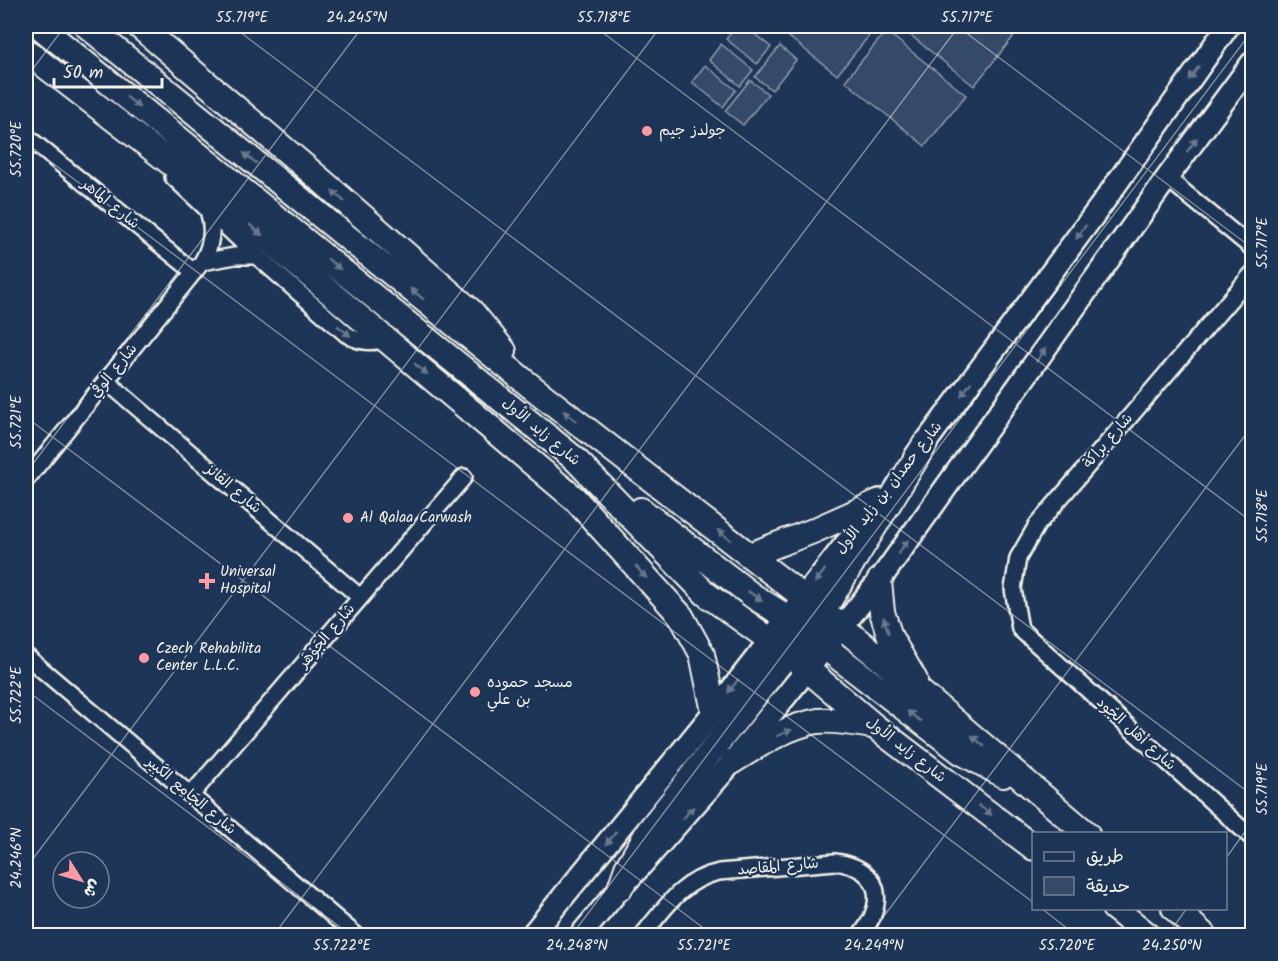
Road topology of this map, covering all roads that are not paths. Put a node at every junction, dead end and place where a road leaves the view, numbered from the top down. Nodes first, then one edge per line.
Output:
1 (39, 26) edge
2 (87, 26) edge
3 (139, 26) edge
4 (1228, 26) edge
5 (26, 51) edge
6 (1252, 63) edge
7 (132, 134) junction
8 (26, 136) edge
9 (1167, 178) junction
10 (208, 210) junction
11 (1252, 248) edge
12 (257, 256) junction
13 (198, 267) junction
14 (1252, 274) edge
15 (387, 339) junction
16 (106, 381) junction
17 (528, 384) junction
18 (925, 444) junction
19 (575, 459) junction
20 (464, 477) dead end
21 (26, 480) edge
22 (575, 499) junction
23 (878, 502) junction
24 (750, 555) junction
25 (879, 581) junction
26 (706, 594) junction
27 (360, 597) junction
28 (803, 597) junction
29 (842, 627) junction
30 (1020, 630) joint
31 (802, 633) junction
32 (26, 656) edge
33 (807, 670) junction
34 (924, 694) junction
35 (714, 712) junction
36 (874, 726) junction
37 (733, 761) junction
38 (1035, 789) junction
39 (190, 795) junction
40 (1084, 832) edge
41 (1252, 838) edge
42 (1032, 846) edge
43 (620, 888) junction
44 (1115, 910) edge
45 (1175, 910) edge
46 (357, 936) edge
47 (531, 936) edge
48 (580, 936) edge
49 (642, 936) edge
50 (860, 936) edge
51 (1149, 936) edge
52 (1206, 936) edge

1 -> 19 main road, شارع زايد الأول
17 -> 2 main road, شارع زايد الأول
17 -> 3 main road
4 -> 18 main road, شارع حمدان بن زايد الأول
5 - 7 main road
9 -> 6 main road
7 - 10 street
7 -> 15 main road
8 - 13 street, شارع الماهر
9 - 11 street
25 -> 9 main road
10 - 12 street
10 - 13 street, شارع الوفي
12 - 13 street
12 -> 15 street
13 - 16 street, شارع الوفي
14 - 30 street, شارع براكة
15 -> 22 main road
16 - 21 street, شارع الوفي
16 - 27 street, شارع الفائز
24 -> 17 main road, شارع زايد الأول
18 - 23 main road, شارع حمدان بن زايد الأول
18 - 31 main road
19 - 26 main road, شارع زايد الأول
19 -> 31 main road
20 - 27 street, شارع الجَوْهَر
22 - 26 main road
22 -> 35 main road
23 - 24 main road
23 -> 28 main road, شارع حمدان بن زايد الأول
24 - 28 main road, شارع زايد الأول
25 - 29 main road
34 -> 25 main road
26 - 31 main road, شارع زايد الأول
27 - 39 street, شارع الجَوْهَر
28 - 31 main road, شارع زايد الأول
29 - 31 main road, شارع زايد الأول
29 - 34 main road, شارع زايد الأول
30 - 41 street, شارع أهل الجُود
31 - 33 main road, شارع زايد الأول
31 -> 35 main road
38 -> 31 main road
31 - 43 main road
32 - 39 street, شارع الجَامِع الكَبِير
33 - 36 main road, شارع زايد الأول
33 - 37 main road
38 -> 34 main road, شارع زايد الأول
35 -> 47 main road
37 -> 36 main road
36 -> 42 main road, شارع زايد الأول
43 -> 37 main road
38 - 40 main road, شارع زايد الأول
39 - 46 street, شارع الجَامِع الكَبِير
43 - 48 main road
44 - 51 main road
45 - 52 main road
49 - 50 street, شارع المقاصد

